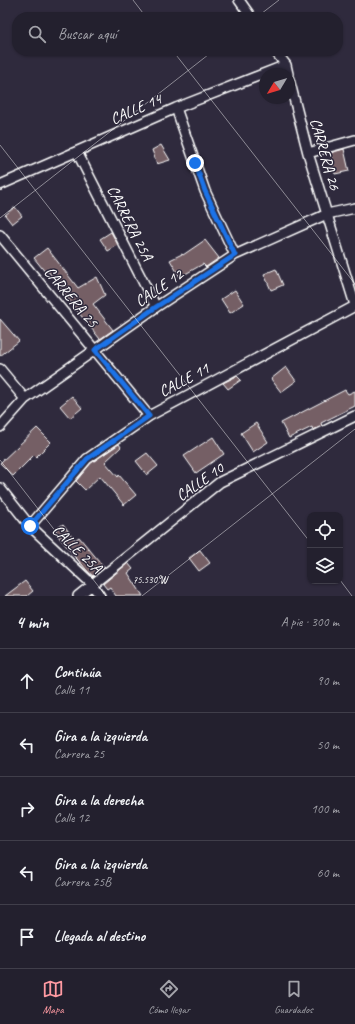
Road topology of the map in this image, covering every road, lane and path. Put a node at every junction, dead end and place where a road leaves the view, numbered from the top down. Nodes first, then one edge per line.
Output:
1 (239, 0) edge
2 (247, 12) edge
3 (278, 56) edge
4 (286, 68) edge
5 (259, 80) edge
6 (295, 102) edge
7 (176, 108) junction
8 (355, 140) edge
9 (77, 152) junction
10 (308, 153) junction
11 (0, 185) edge
12 (355, 208) edge
13 (327, 214) junction
14 (0, 235) edge
15 (235, 255) junction
16 (355, 305) edge
17 (156, 307) junction
18 (95, 350) junction
19 (0, 369) edge
20 (25, 399) junction
21 (149, 416) junction
22 (355, 416) edge
23 (0, 427) edge
24 (0, 488) edge
25 (30, 526) junction
26 (92, 584) junction
27 (78, 596) edge
28 (100, 596) edge

1 - 2 street
3 - 4 street
5 - 7 street, CALLE 14
6 - 10 street, CARRERA 26
7 - 9 street, CALLE 14
7 - 15 street
8 - 10 street
9 - 11 street, CALLE 14
9 - 17 street, CARRERA 25A
10 - 13 street, CARRERA 26
12 - 13 street, CALLE 12
13 - 15 street, CALLE 12
13 - 16 street, CARRERA 26
14 - 18 street, CARRERA 25
15 - 17 street, CALLE 12
16 - 21 street, CALLE 11
17 - 18 street, CALLE 12
18 - 20 street, CALLE 12
18 - 21 street, CARRERA 25
19 - 20 street
20 - 23 street, CALLE 12
21 - 25 street, CALLE 11
22 - 26 street, CALLE 10
24 - 25 street, CALLE 25A
25 - 26 street, CALLE 25A
26 - 27 street, CALLE 10
26 - 28 street, CALLE 25A

